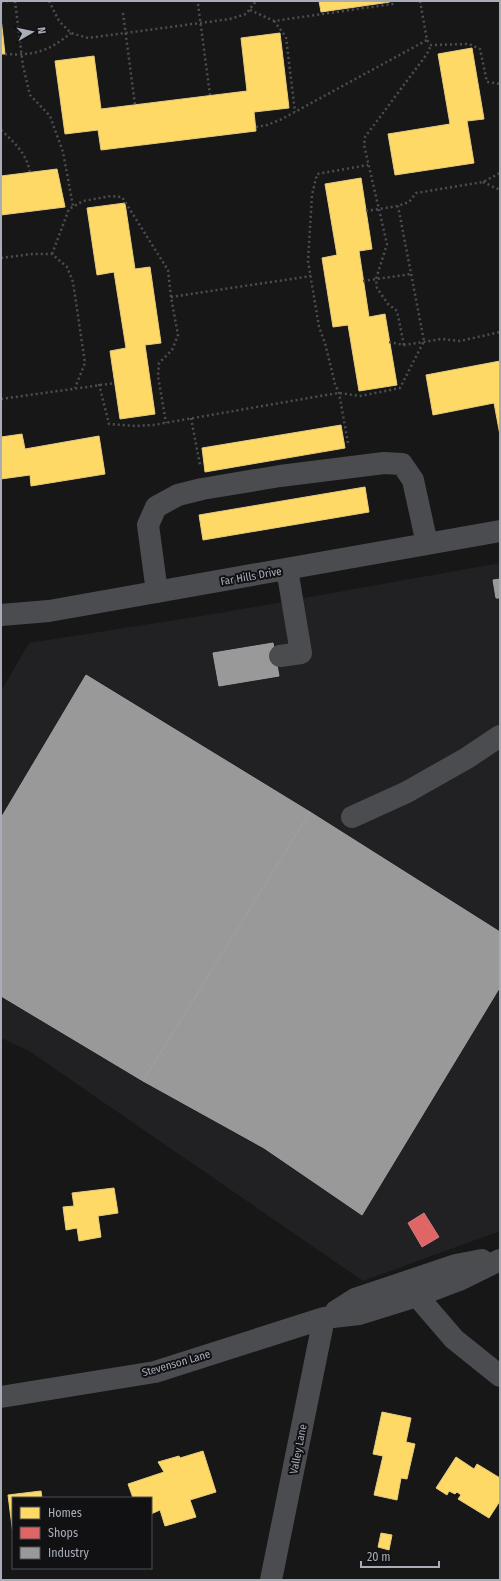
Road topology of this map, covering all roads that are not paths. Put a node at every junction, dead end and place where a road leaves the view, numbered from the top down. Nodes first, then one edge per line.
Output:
1 (500, 531) edge
2 (427, 544) junction
3 (287, 569) junction
4 (157, 592) junction
5 (1, 615) edge
6 (280, 656) dead end
7 (500, 736) edge
8 (352, 817) dead end
9 (500, 1259) edge
10 (417, 1296) junction
11 (324, 1318) junction
12 (500, 1376) edge
13 (1, 1398) edge
14 (271, 1580) edge

1 - 2 street, Far Hills Drive
2 - 3 street, Far Hills Drive
2 - 4 street
3 - 4 street, Far Hills Drive
3 - 6 street
4 - 5 street, Far Hills Drive
7 - 8 street
9 - 10 street, Stevenson Lane
9 - 11 street, Stevenson Lane
10 - 11 street, Stevenson Lane
10 - 12 street
11 - 13 street, Stevenson Lane
11 - 14 street, Valley Lane

